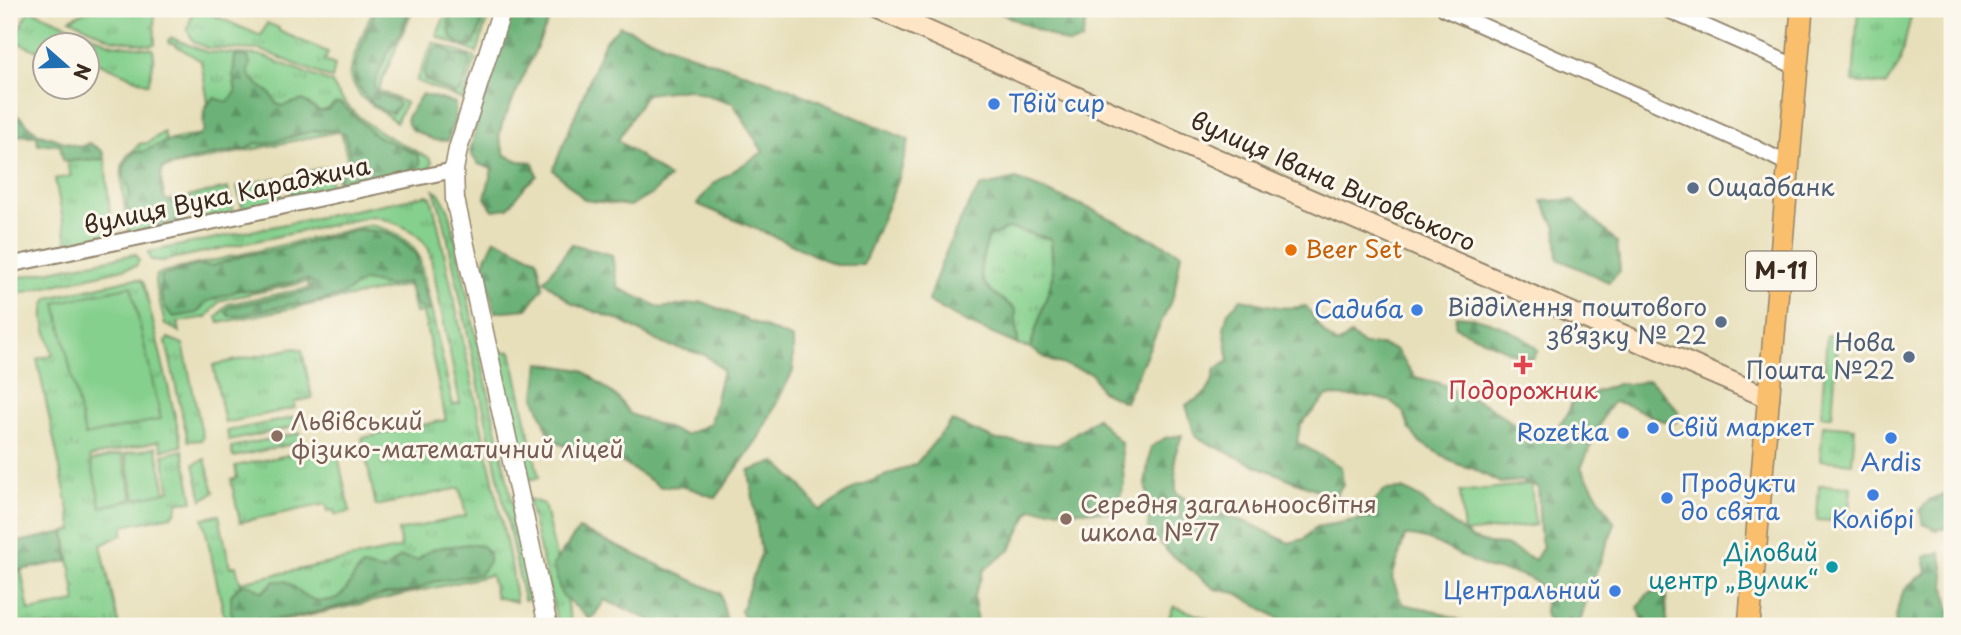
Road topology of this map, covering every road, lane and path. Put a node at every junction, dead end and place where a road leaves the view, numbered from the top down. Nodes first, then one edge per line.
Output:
1 (502, 9) edge
2 (878, 9) edge
3 (1445, 9) edge
4 (1666, 9) edge
5 (1802, 9) edge
6 (1797, 67) junction
7 (1790, 165) junction
8 (454, 170) junction
9 (9, 265) edge
10 (1769, 398) junction
11 (548, 626) edge
12 (1749, 626) edge

1 - 8 street
2 - 10 main road, вулиця Івана Виговського
3 - 7 street
4 - 6 street
5 - 6 main road, М-11
6 - 7 main road, М-11
7 - 10 main road, М-11
8 - 9 street, вулиця Вука Караджича
8 - 11 street
10 - 12 main road, М-11

